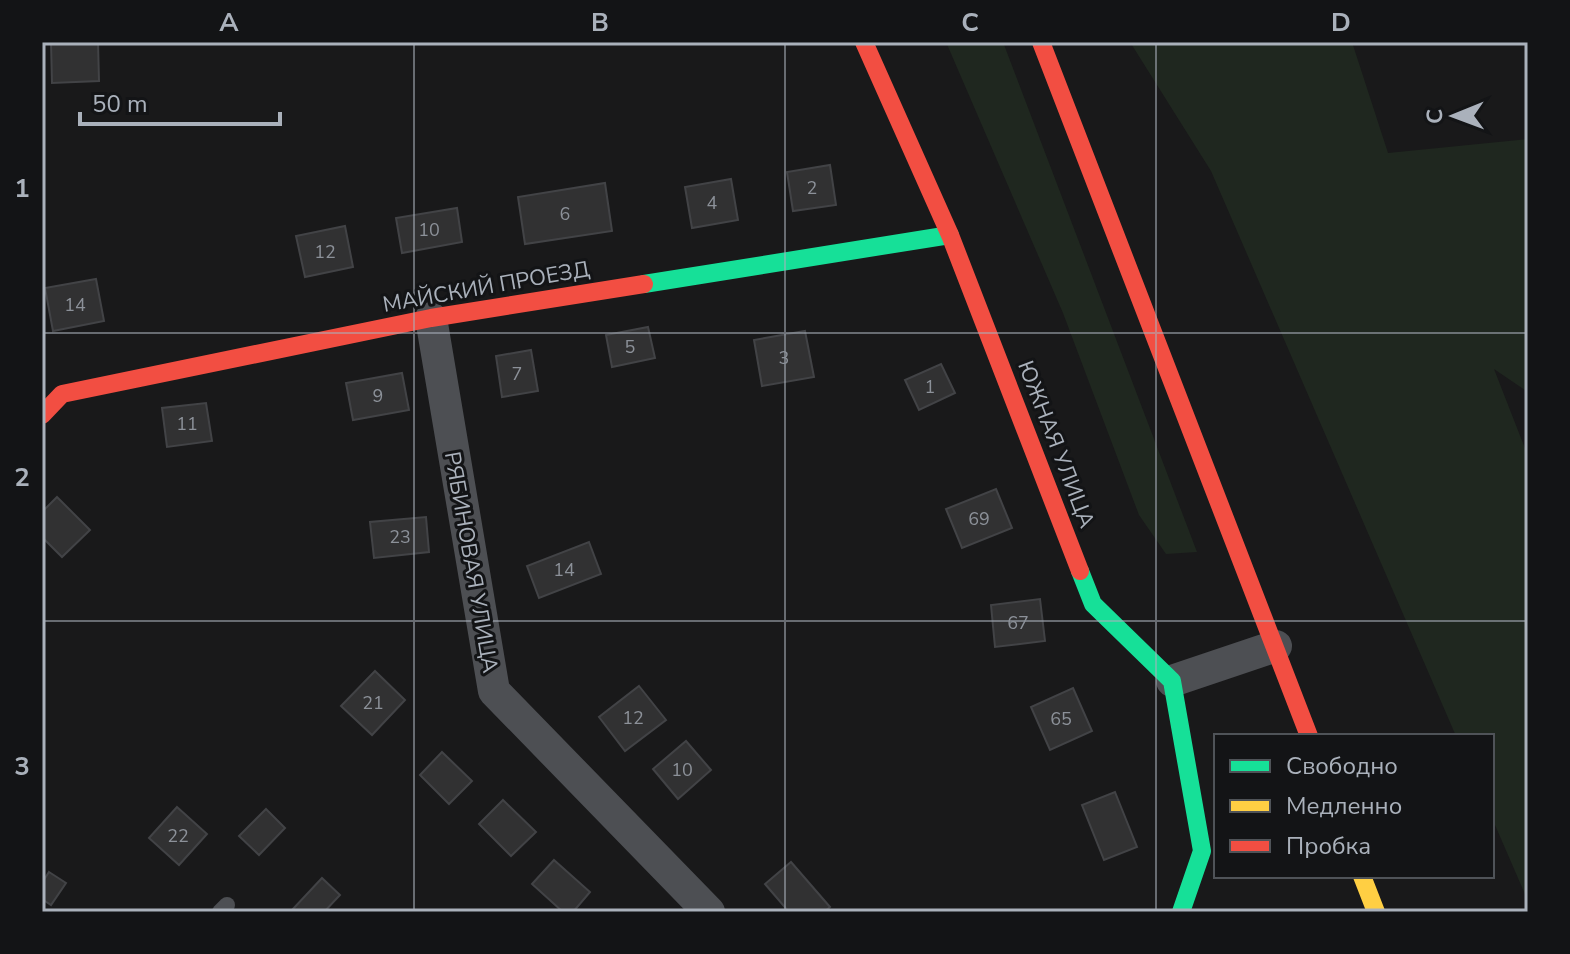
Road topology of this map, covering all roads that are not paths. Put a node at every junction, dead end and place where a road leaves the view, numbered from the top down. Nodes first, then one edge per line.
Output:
1 (864, 42) edge
2 (1041, 42) edge
3 (950, 235) junction
4 (431, 318) junction
5 (42, 415) edge
6 (1276, 646) junction
7 (1172, 681) junction
8 (1308, 734) edge
9 (1363, 878) edge
10 (709, 912) edge
11 (1181, 912) edge
12 (1376, 912) edge

1 - 3 street, ЮЖНАЯ УЛИЦА
2 - 6 street
3 - 4 street, МАЙСКИЙ ПРОЕЗД
3 - 7 street, ЮЖНАЯ УЛИЦА
4 - 5 street, МАЙСКИЙ ПРОЕЗД
4 - 10 street, РЯБИНОВАЯ УЛИЦА
6 - 7 street
6 - 8 street
7 - 11 street
9 - 12 street

